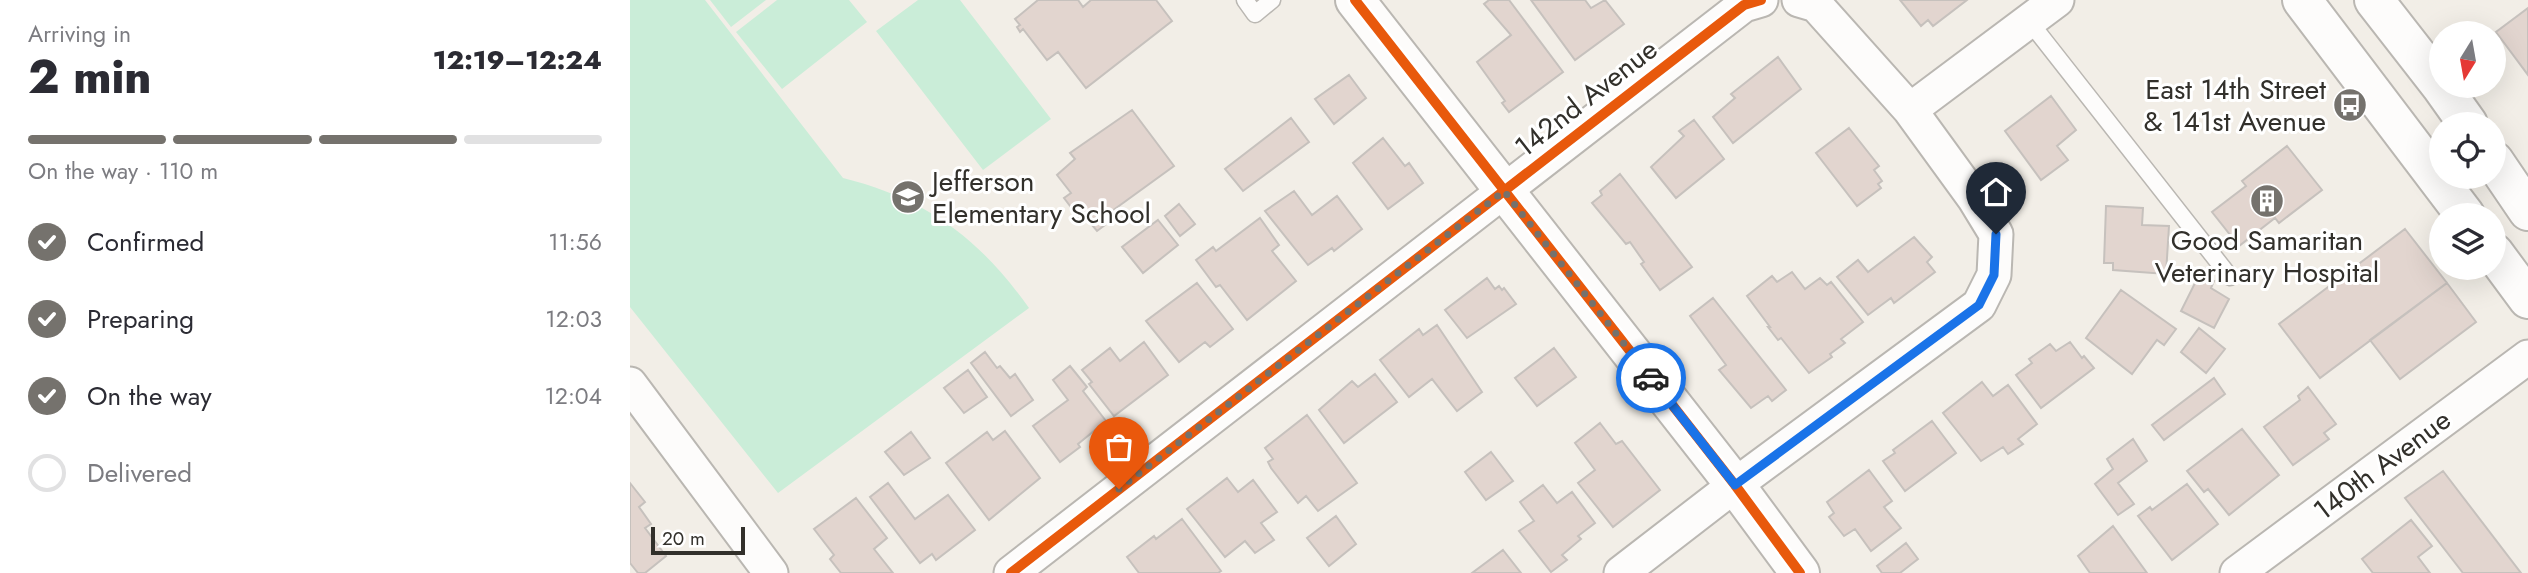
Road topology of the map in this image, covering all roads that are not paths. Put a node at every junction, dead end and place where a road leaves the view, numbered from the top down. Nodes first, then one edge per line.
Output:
1 (1245, 0) edge
2 (1272, 0) edge
3 (1355, 0) edge
4 (1761, 0) edge
5 (1799, 0) edge
6 (2302, 0) edge
7 (2378, 1) edge
8 (2047, 6) edge
9 (2429, 70) edge
10 (1910, 110) junction
11 (2506, 179) edge
12 (1504, 191) junction
13 (2456, 203) edge
14 (2528, 211) edge
15 (2506, 269) edge
16 (2230, 277) dead end
17 (2528, 299) edge
18 (2528, 357) edge
19 (632, 391) edge
20 (1735, 485) junction
21 (771, 573) edge
22 (1011, 573) edge
23 (1621, 573) edge
24 (1800, 573) edge
25 (2237, 573) edge

1 - 2 lane
3 - 12 main road
4 - 12 street, 142nd Avenue
5 - 10 street
6 - 13 main road
7 - 9 main road
8 - 10 street
8 - 16 lane
10 - 20 street
11 - 14 main road
12 - 20 main road
12 - 22 street, 142nd Avenue
15 - 17 main road
18 - 25 street, 140th Avenue
19 - 21 street
20 - 23 street
20 - 24 main road

